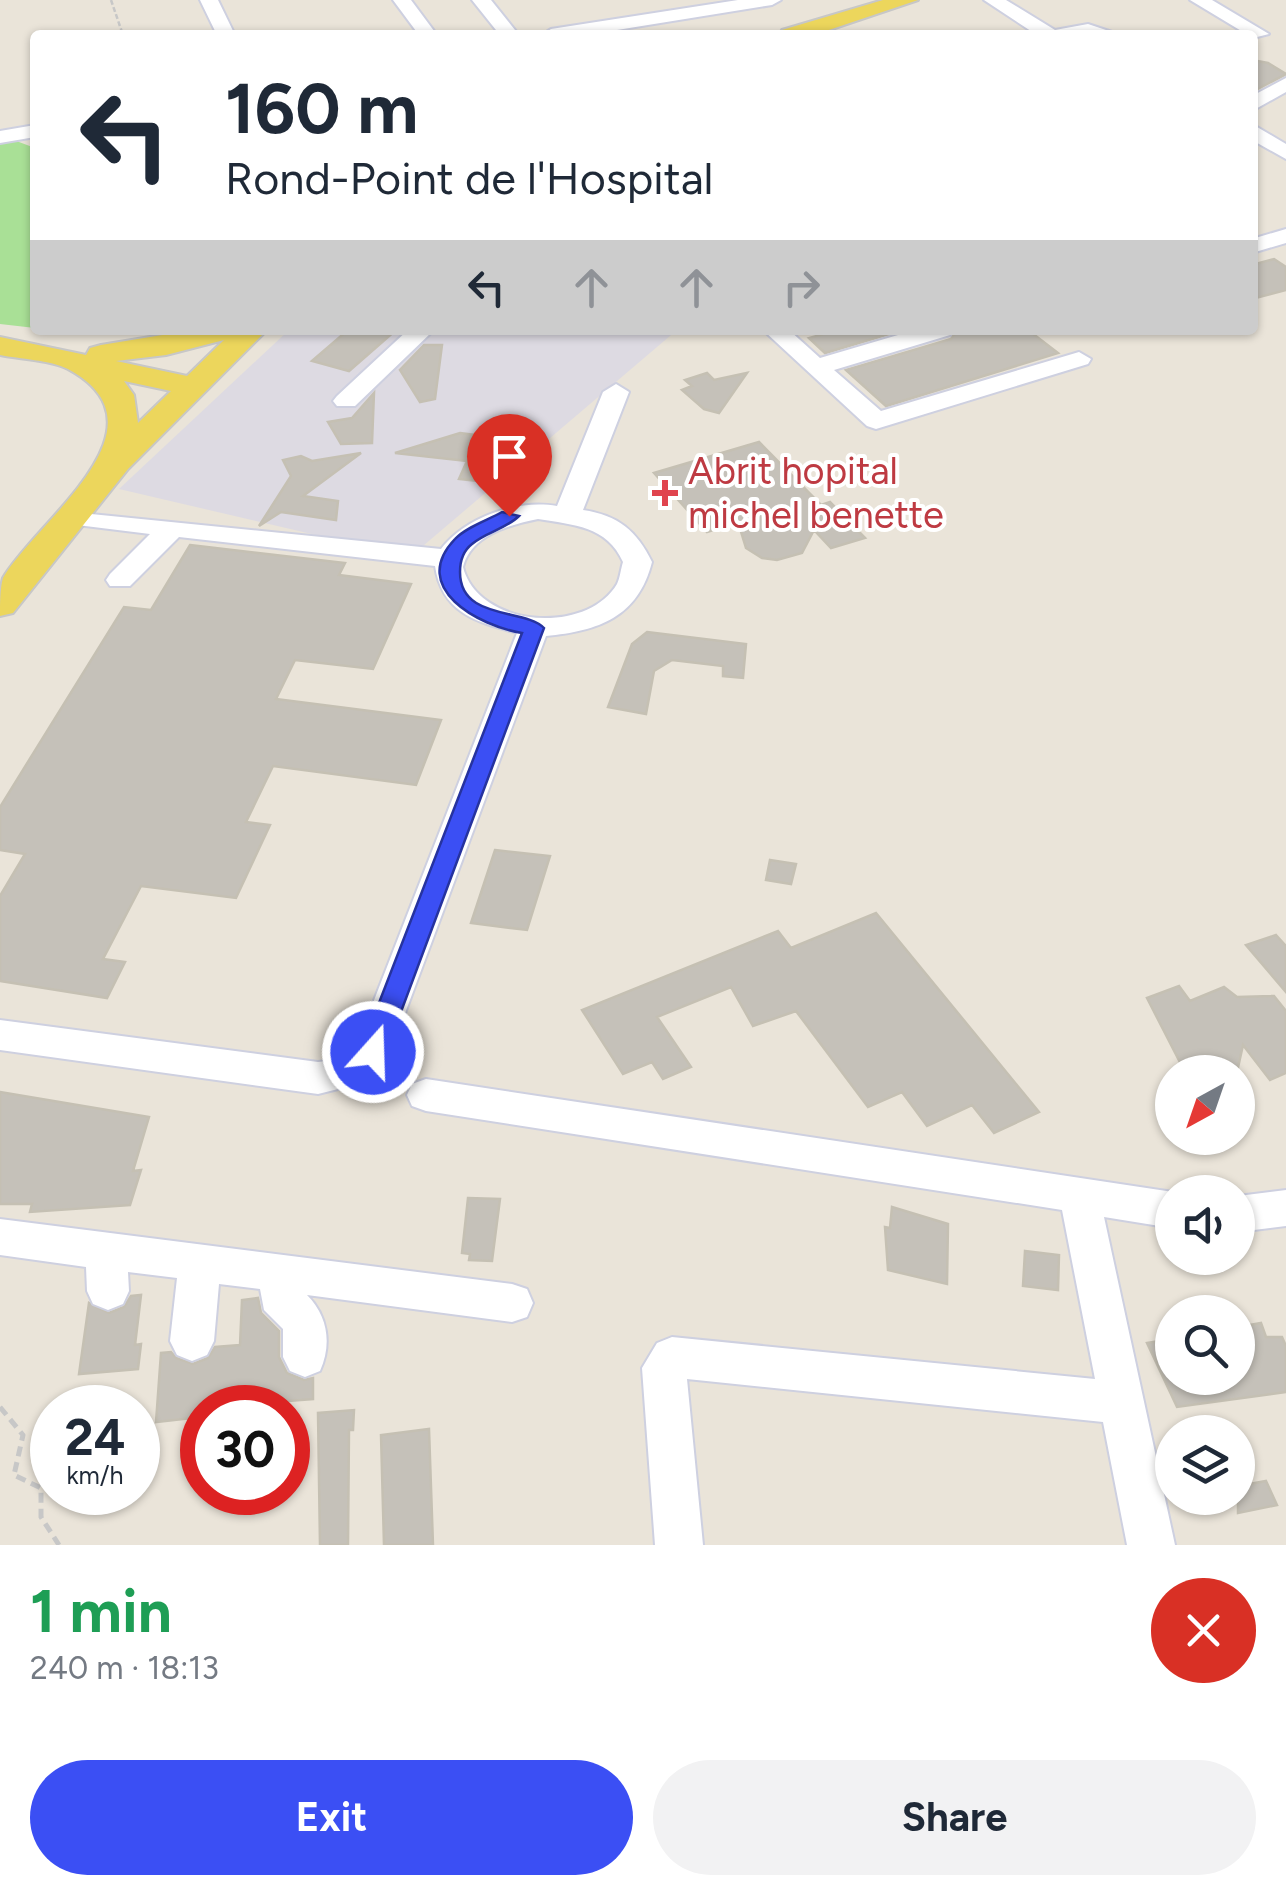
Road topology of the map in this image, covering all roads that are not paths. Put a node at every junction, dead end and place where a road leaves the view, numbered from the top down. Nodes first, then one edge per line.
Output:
1 (209, 0) edge
2 (402, 0) edge
3 (481, 0) edge
4 (772, 0) edge
5 (907, 0) edge
6 (993, 0) edge
7 (1200, 0) edge
8 (695, 5) edge
9 (224, 30) edge
10 (424, 30) edge
11 (506, 30) edge
12 (575, 30) edge
13 (807, 30) edge
14 (1045, 30) edge
15 (1253, 30) edge
16 (1286, 84) edge
17 (1258, 102) edge
18 (1286, 126) edge
19 (30, 131) edge
20 (1260, 135) edge
21 (0, 138) edge
22 (1286, 153) edge
23 (1286, 236) edge
24 (1258, 244) edge
25 (209, 335) edge
26 (247, 335) edge
27 (417, 335) edge
28 (781, 335) edge
29 (923, 335) edge
30 (0, 346) edge
31 (62, 358) junction
32 (1079, 359) dead end
33 (816, 366) junction
34 (191, 386) junction
35 (616, 392) dead end
36 (346, 401) dead end
37 (116, 462) junction
38 (568, 512) junction
39 (71, 517) junction
40 (172, 528) junction
41 (452, 558) junction
42 (120, 580) dead end
43 (0, 605) edge
44 (534, 628) junction
45 (0, 1035) edge
46 (426, 1095) dead end
47 (1078, 1194) junction
48 (1155, 1207) edge
49 (1286, 1208) edge
50 (1255, 1212) edge
51 (0, 1237) edge
52 (200, 1262) junction
53 (285, 1271) junction
54 (512, 1303) dead end
55 (192, 1340) dead end
56 (304, 1356) dead end
57 (1122, 1403) junction
58 (679, 1545) edge
59 (1151, 1545) edge

1 - 9 street
2 - 10 street
3 - 11 street
4 - 8 street
5 - 13 main road
6 - 14 street
7 - 15 street
8 - 12 street
16 - 17 street
18 - 20 street
19 - 21 street
20 - 22 street
23 - 24 street
25 - 31 main road
26 - 34 main road
27 - 36 street
28 - 33 street
29 - 33 street
30 - 31 main road
31 - 34 main road
31 - 37 main road
32 - 33 street
34 - 37 main road
35 - 38 street
37 - 39 main road
38 - 41 street
38 - 44 street
39 - 40 street
39 - 43 main road
40 - 41 street
40 - 42 street
41 - 44 street
44 - 45 street
46 - 47 street
47 - 48 street
47 - 57 street
49 - 50 street
51 - 52 street
52 - 53 street
52 - 55 street
53 - 54 street
53 - 56 street
57 - 58 street
57 - 59 street

